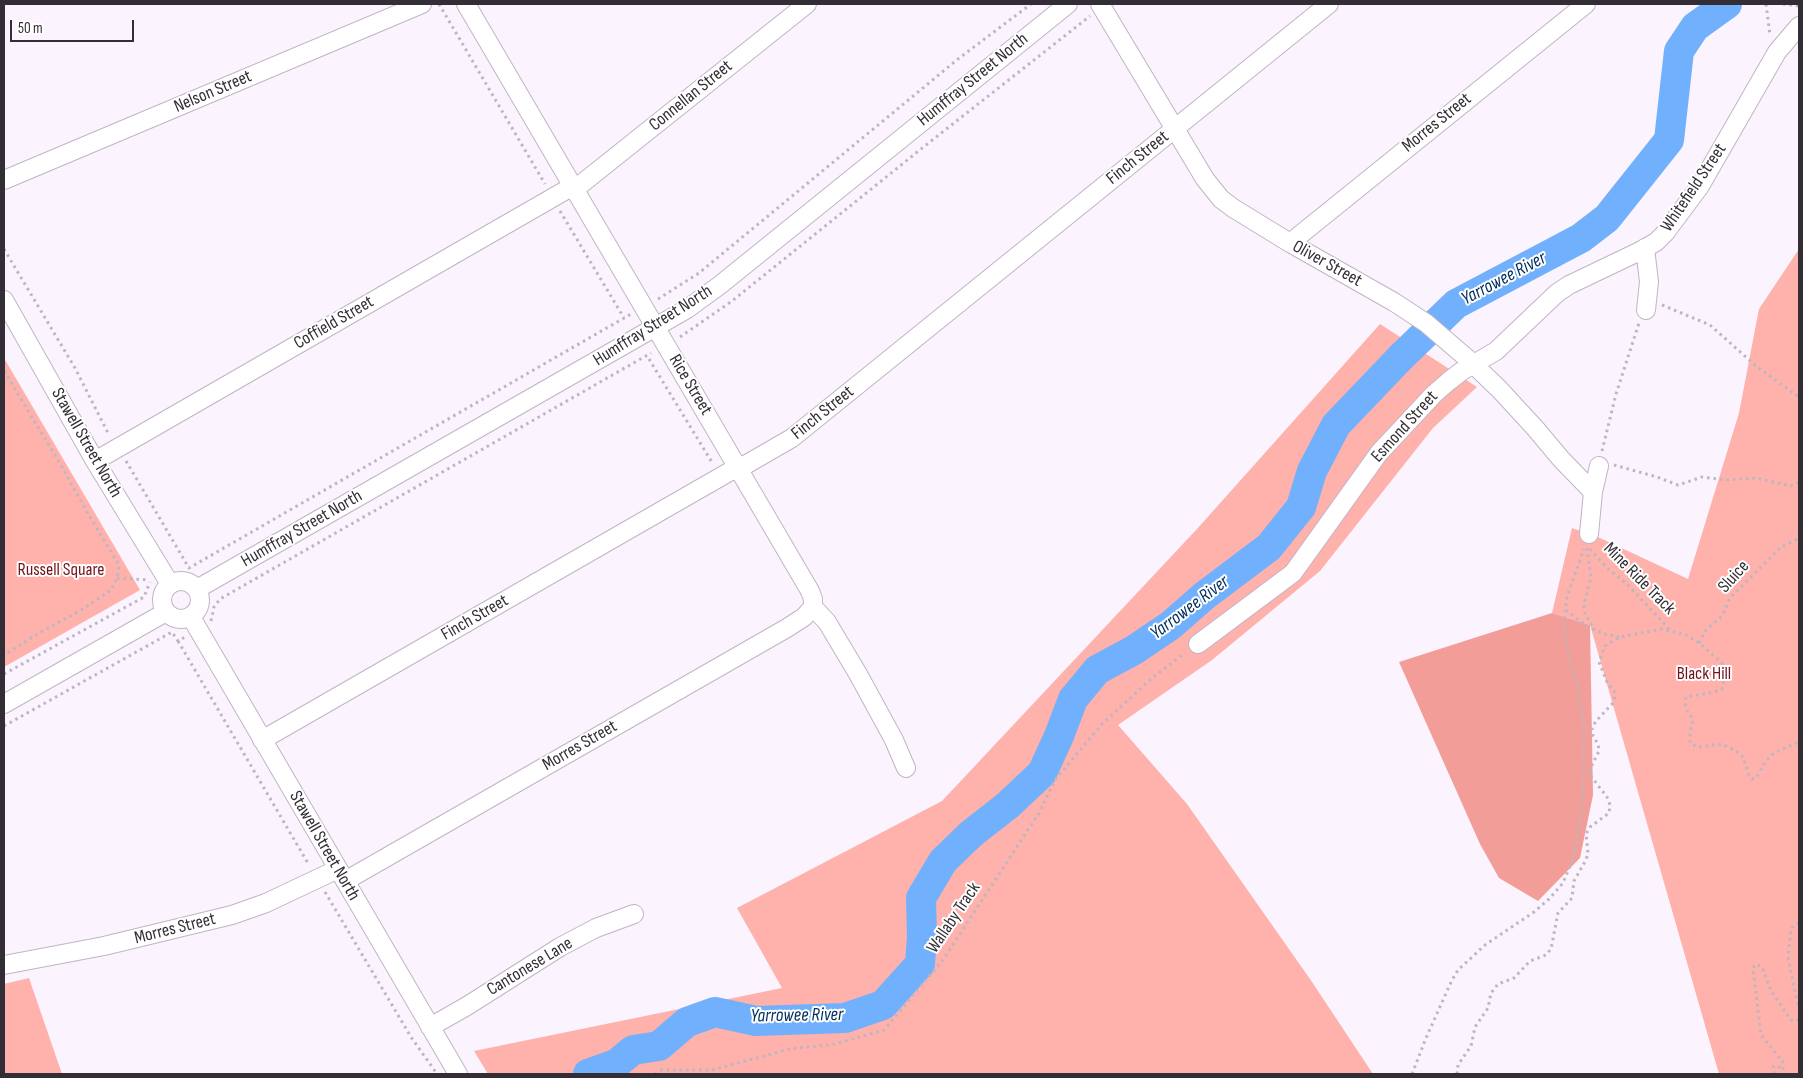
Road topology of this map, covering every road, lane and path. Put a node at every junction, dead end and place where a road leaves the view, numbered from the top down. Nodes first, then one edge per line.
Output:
1 (422, 4) edge
2 (439, 4) edge
3 (466, 4) edge
4 (807, 4) edge
5 (1031, 4) edge
6 (1068, 4) edge
7 (1329, 4) edge
8 (1586, 4) edge
9 (1783, 4) edge
10 (1101, 5) edge
11 (1799, 6) edge
12 (1799, 26) edge
13 (1174, 128) junction
14 (4, 180) edge
15 (574, 187) junction
16 (552, 198) junction
17 (1290, 243) junction
18 (1645, 248) junction
19 (4, 249) edge
20 (4, 300) edge
21 (1647, 305) junction
22 (644, 307) junction
23 (624, 318) junction
24 (656, 327) junction
25 (679, 338) dead end
26 (656, 351) dead end
27 (649, 359) dead end
28 (1474, 364) junction
29 (4, 371) edge
30 (1799, 397) edge
31 (117, 447) junction
32 (96, 461) junction
33 (1599, 463) junction
34 (713, 465) dead end
35 (739, 468) junction
36 (1799, 482) edge
37 (1594, 492) junction
38 (1799, 538) edge
39 (1587, 540) junction
40 (184, 561) junction
41 (117, 578) junction
42 (162, 578) junction
43 (197, 589) junction
44 (813, 607) junction
45 (1565, 610) junction
46 (166, 612) junction
47 (194, 623) junction
48 (1595, 630) junction
49 (1672, 632) junction
50 (1620, 637) junction
51 (178, 641) junction
52 (1699, 643) junction
53 (1198, 644) joint
54 (4, 655) edge
55 (4, 674) edge
56 (4, 704) edge
57 (4, 726) edge
58 (262, 740) junction
59 (1799, 742) edge
60 (906, 768) dead end
61 (341, 875) junction
62 (318, 880) junction
63 (634, 914) dead end
64 (1799, 924) edge
65 (4, 965) edge
66 (1799, 1009) edge
67 (1799, 1019) edge
68 (430, 1027) junction
69 (437, 1074) edge
70 (458, 1074) edge
71 (655, 1074) edge
72 (1412, 1074) edge
73 (1457, 1074) edge
74 (1774, 1074) edge

1 - 14 street, Nelson Street
2 - 16 path
3 - 15 street, Rice Street
4 - 15 street, Connellan Street
5 - 22 path
6 - 24 street, Humffray Street North
7 - 13 street, Finch Street
8 - 17 street, Morres Street
9 - 11 path
10 - 13 street, Oliver Street
10 - 25 path
12 - 18 street, Whitefield Street
13 - 17 street, Oliver Street
13 - 35 street, Finch Street
15 - 16 street, Coffield Street
15 - 22 street, Rice Street
16 - 23 path
16 - 31 street, Coffield Street
17 - 28 street, Oliver Street
18 - 21 street, Whitefield Street
18 - 28 street, Esmond Street
19 - 31 path
20 - 32 street, Stawell Street North
21 - 30 path
21 - 33 path
22 - 23 path
22 - 24 street, Rice Street
23 - 40 path
24 - 35 street, Rice Street
24 - 43 street, Humffray Street North
26 - 47 path
27 - 34 path
28 - 37 street, Oliver Street
28 - 53 street, Esmond Street
29 - 41 path
31 - 32 street, Coffield Street
31 - 40 path
32 - 42 street, Stawell Street North
33 - 36 path
33 - 37 street
35 - 44 street, Rice Street
35 - 58 street, Finch Street
37 - 39 street
38 - 52 path, Sluice
39 - 45 path
39 - 48 path, Mine Ride Track
39 - 49 path, Mine Ride Track
40 - 42 path
41 - 42 path
41 - 54 path
42 - 43 street
42 - 46 street
42 - 55 path
43 - 47 street
44 - 60 street, Rice Street
44 - 61 street, Morres Street
45 - 48 path
45 - 72 path
46 - 47 street
46 - 56 street
47 - 51 path
47 - 58 street, Stawell Street North
48 - 50 path
49 - 50 path, Mine Ride Track
49 - 52 path, Mine Ride Track
50 - 73 path
51 - 57 path
51 - 62 path
52 - 59 path, Mine Ride Track
53 - 71 path, Wallaby Track
58 - 61 street, Stawell Street North
61 - 62 street, Morres Street
61 - 68 street, Stawell Street North
62 - 65 street, Morres Street
62 - 69 path
63 - 68 street, Cantonese Lane
64 - 66 path
67 - 74 path
68 - 70 street, Stawell Street North

